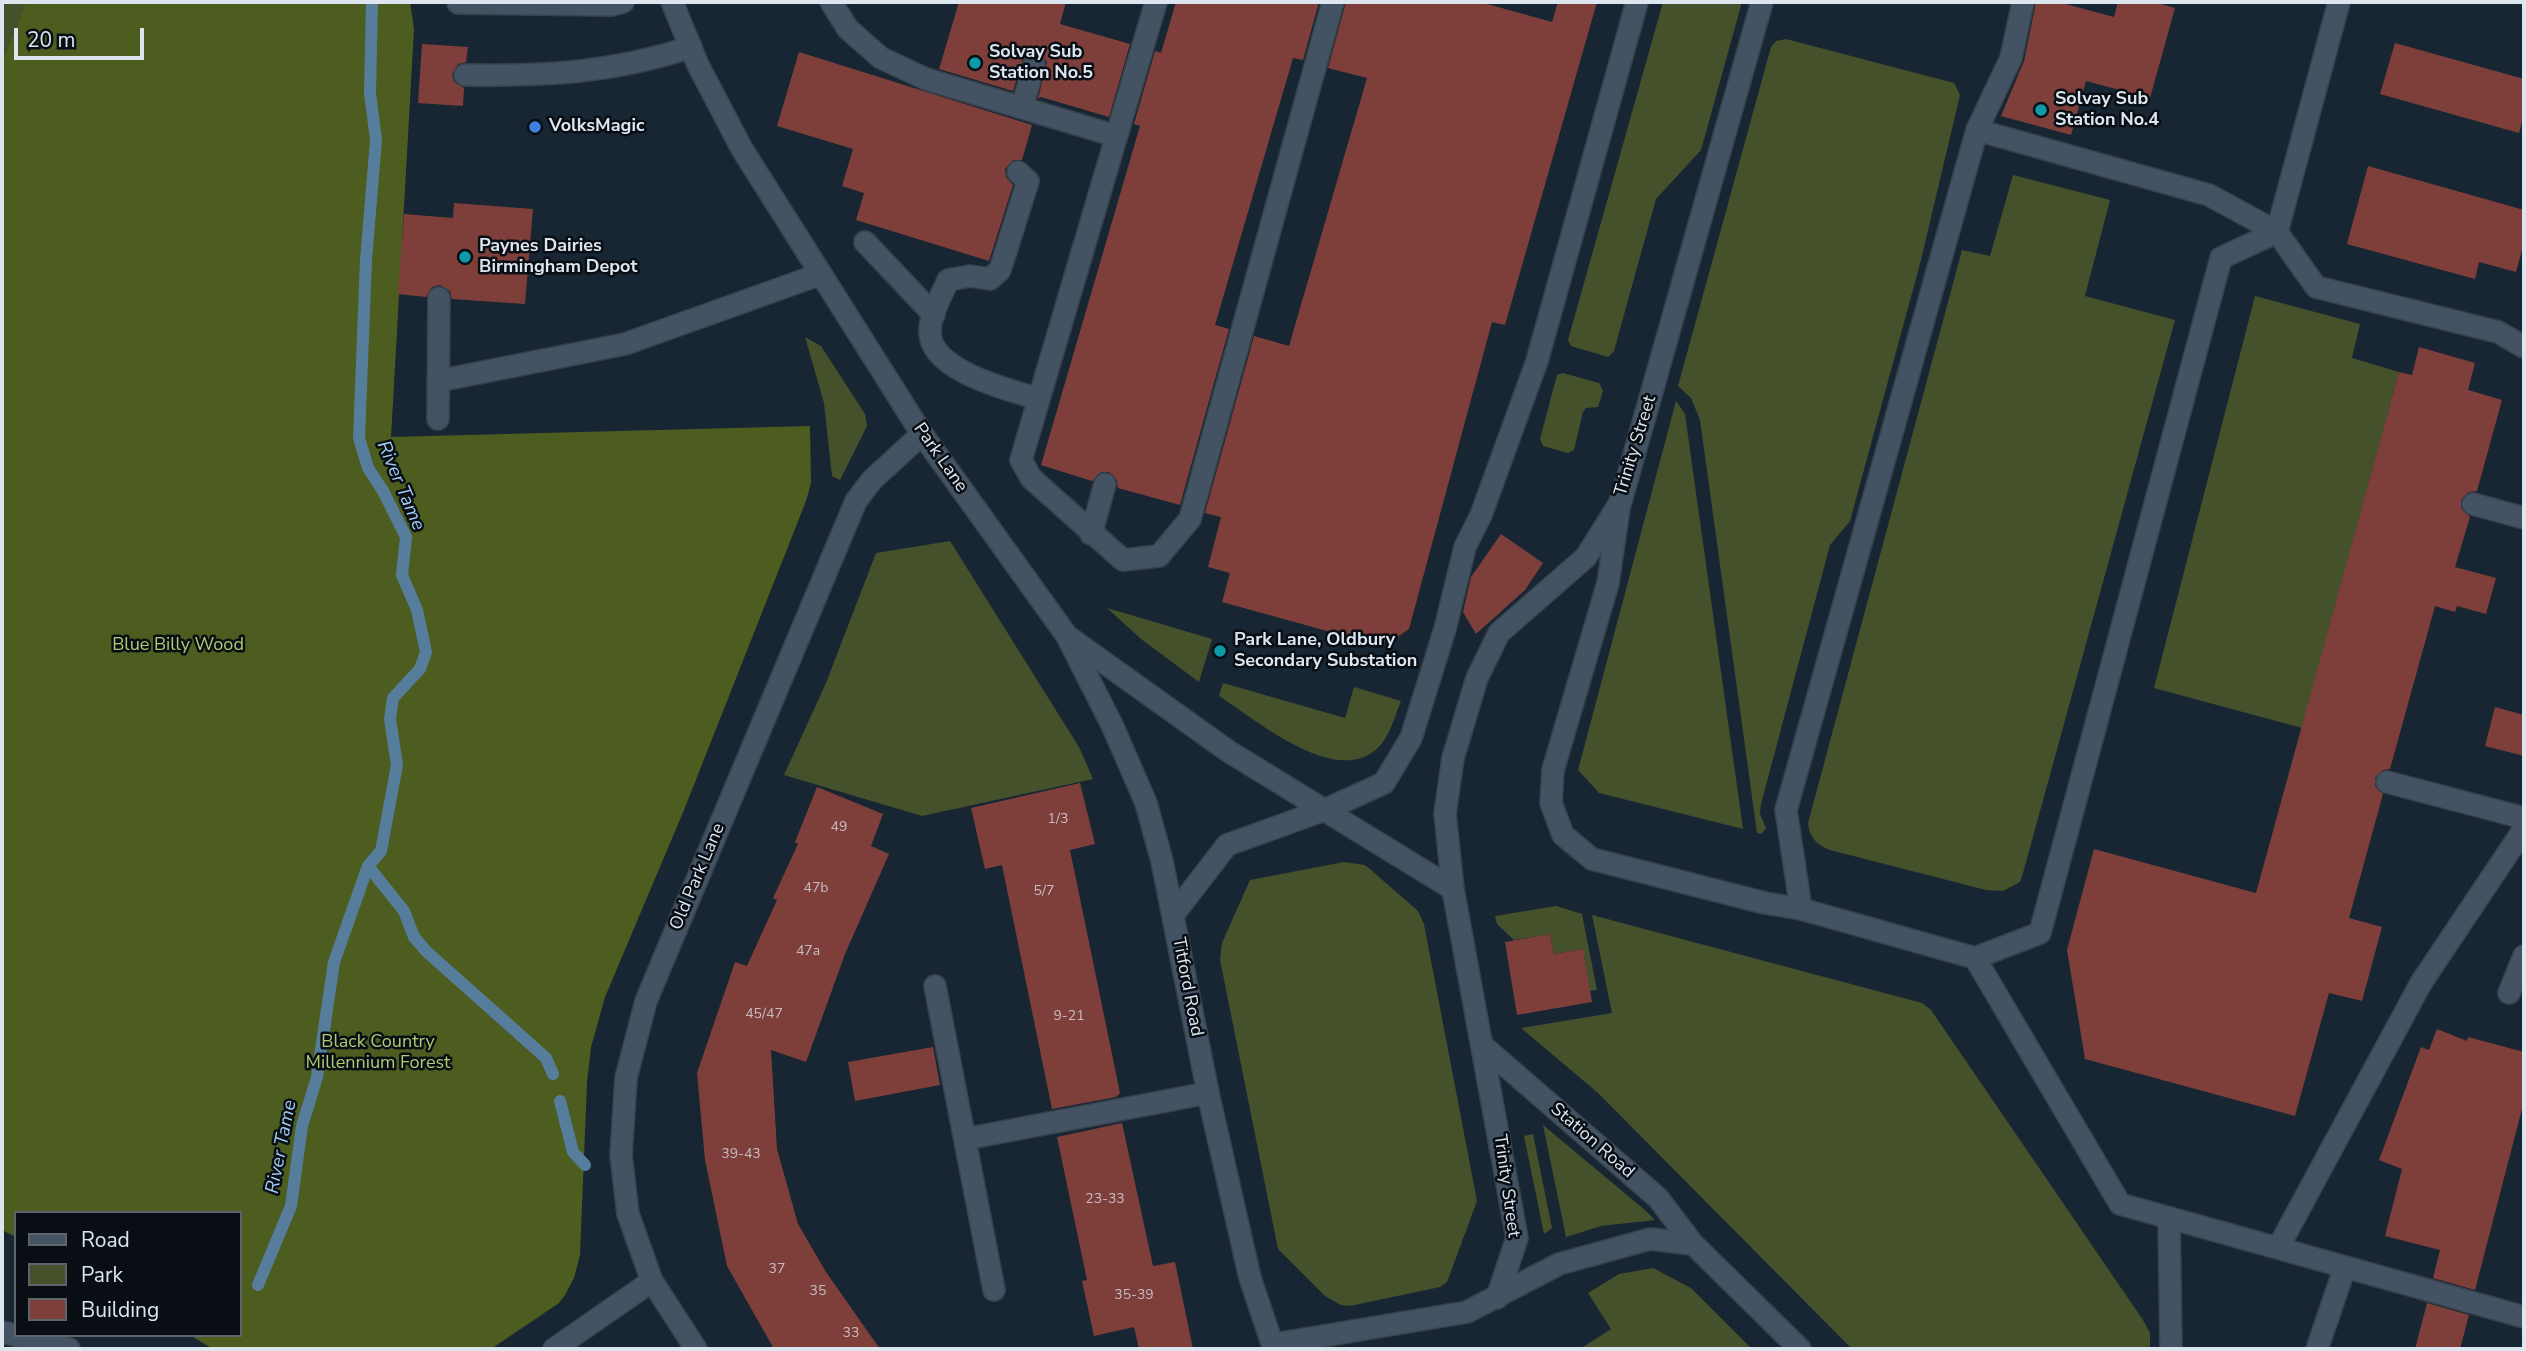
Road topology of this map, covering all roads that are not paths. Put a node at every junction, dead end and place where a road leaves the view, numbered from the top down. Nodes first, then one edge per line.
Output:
1 (623, 2) edge
2 (672, 2) edge
3 (831, 2) edge
4 (1156, 2) edge
5 (1333, 2) edge
6 (1637, 2) edge
7 (1762, 2) edge
8 (2023, 2) edge
9 (2339, 2) edge
10 (458, 3) edge
11 (691, 47) junction
12 (1034, 65) dead end
13 (465, 75) dead end
14 (1022, 108) junction
15 (1977, 130) junction
16 (1116, 136) junction
17 (1018, 172) dead end
18 (2277, 232) junction
19 (865, 242) dead end
20 (821, 274) junction
21 (439, 298) dead end
22 (934, 315) junction
23 (2524, 347) edge
24 (438, 381) junction
25 (1039, 399) junction
26 (438, 419) dead end
27 (922, 434) junction
28 (1105, 484) dead end
29 (1620, 501) junction
30 (2473, 504) dead end
31 (2524, 518) edge
32 (1091, 534) junction
33 (1067, 636) junction
34 (2387, 782) dead end
35 (1327, 809) junction
36 (2524, 818) edge
37 (2524, 829) edge
38 (1453, 889) junction
39 (1801, 909) junction
40 (1173, 915) junction
41 (2524, 956) edge
42 (1975, 958) junction
43 (935, 986) dead end
44 (2509, 993) dead end
45 (1483, 1046) junction
46 (1208, 1093) junction
47 (965, 1139) junction
48 (2169, 1218) junction
49 (1693, 1244) junction
50 (2278, 1248) junction
51 (2345, 1267) junction
52 (652, 1281) junction
53 (993, 1290) dead end
54 (1497, 1298) junction
55 (2524, 1317) edge
56 (22, 1337) edge
57 (1274, 1346) edge
58 (69, 1349) edge
59 (554, 1349) edge
60 (696, 1349) edge
61 (1800, 1349) edge
62 (2171, 1349) edge
63 (2317, 1349) edge

1 - 10 main road
2 - 11 main road, Park Lane
3 - 14 main road
4 - 16 main road
5 - 32 main road
6 - 35 main road
7 - 29 main road, Trinity Street
8 - 15 main road
9 - 18 main road
11 - 13 main road
11 - 20 main road, Park Lane
12 - 14 main road
14 - 16 main road
15 - 18 main road
15 - 39 main road
16 - 25 main road
17 - 22 main road
18 - 23 main road
18 - 42 main road
19 - 22 main road
20 - 24 main road
20 - 27 main road, Park Lane
21 - 24 main road
22 - 25 main road
24 - 26 main road
25 - 32 main road
27 - 33 main road, Park Lane
27 - 52 main road, Old Park Lane
28 - 32 main road
29 - 38 main road, Trinity Street
29 - 39 main road
30 - 31 main road
33 - 35 main road, Park Lane
33 - 40 main road, Titford Road
34 - 36 main road
35 - 38 main road
35 - 40 main road
37 - 50 main road
38 - 45 main road, Trinity Street
39 - 42 main road
40 - 46 main road, Titford Road
41 - 44 main road
42 - 48 main road
43 - 47 main road
45 - 49 main road, Station Road
45 - 54 main road, Trinity Street
46 - 47 main road
46 - 57 main road, Titford Road
47 - 53 main road
48 - 50 main road
48 - 62 main road
49 - 54 main road
49 - 61 main road, Station Road
50 - 51 main road
51 - 55 main road
51 - 63 main road
52 - 59 main road
52 - 60 main road, Old Park Lane
54 - 57 main road
56 - 58 main road

